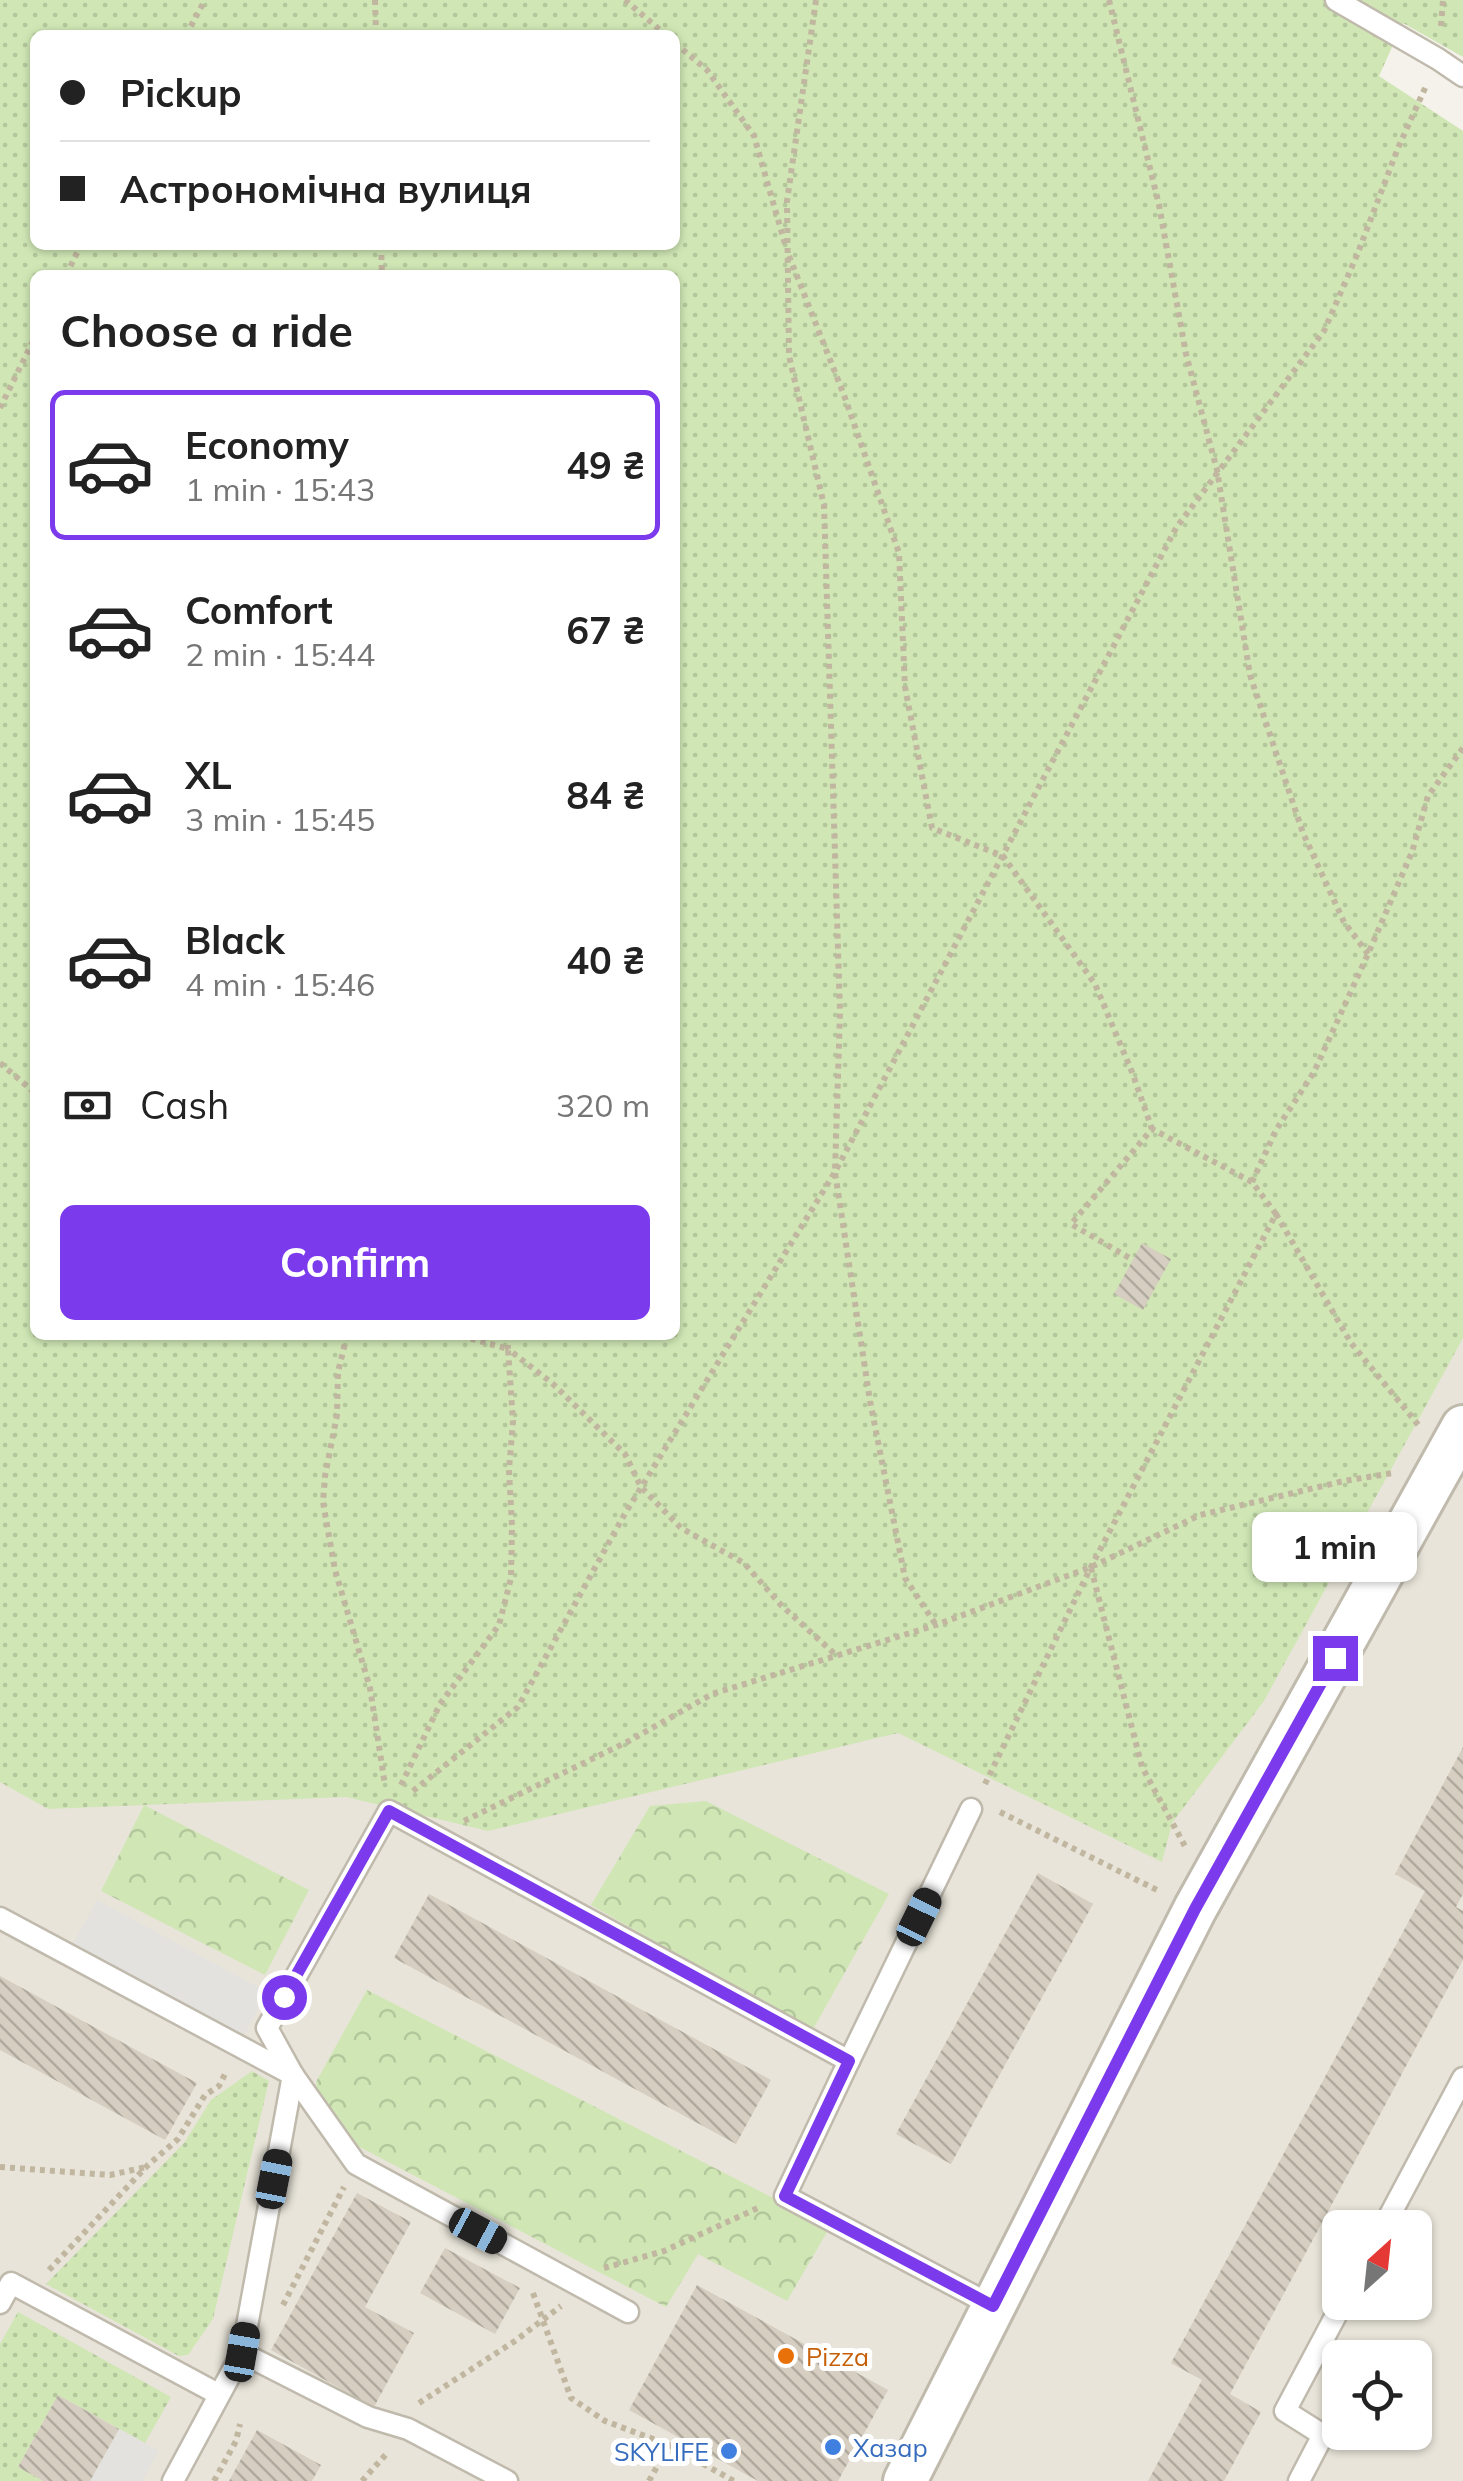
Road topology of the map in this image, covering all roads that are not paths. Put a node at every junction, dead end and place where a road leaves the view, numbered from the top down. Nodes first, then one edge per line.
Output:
1 (1336, 0) edge
2 (1463, 76) edge
3 (1456, 1441) edge
4 (974, 1805) road end
5 (0, 1918) edge
6 (849, 2061) junction
7 (292, 2075) junction
8 (1463, 2078) edge
9 (1393, 2210) edge
10 (0, 2303) edge
11 (993, 2306) junction
12 (628, 2312) dead end
13 (1333, 2320) edge
14 (242, 2352) junction
15 (218, 2394) junction
16 (173, 2481) edge
17 (507, 2481) edge
18 (906, 2481) edge
19 (1299, 2481) edge

1 - 2 lane
3 - 11 street
4 - 6 lane
5 - 7 lane
6 - 7 lane
6 - 11 lane
7 - 12 lane
7 - 14 lane
8 - 9 lane
10 - 15 lane
11 - 18 street
13 - 19 lane
14 - 15 lane
14 - 17 lane
15 - 16 lane

